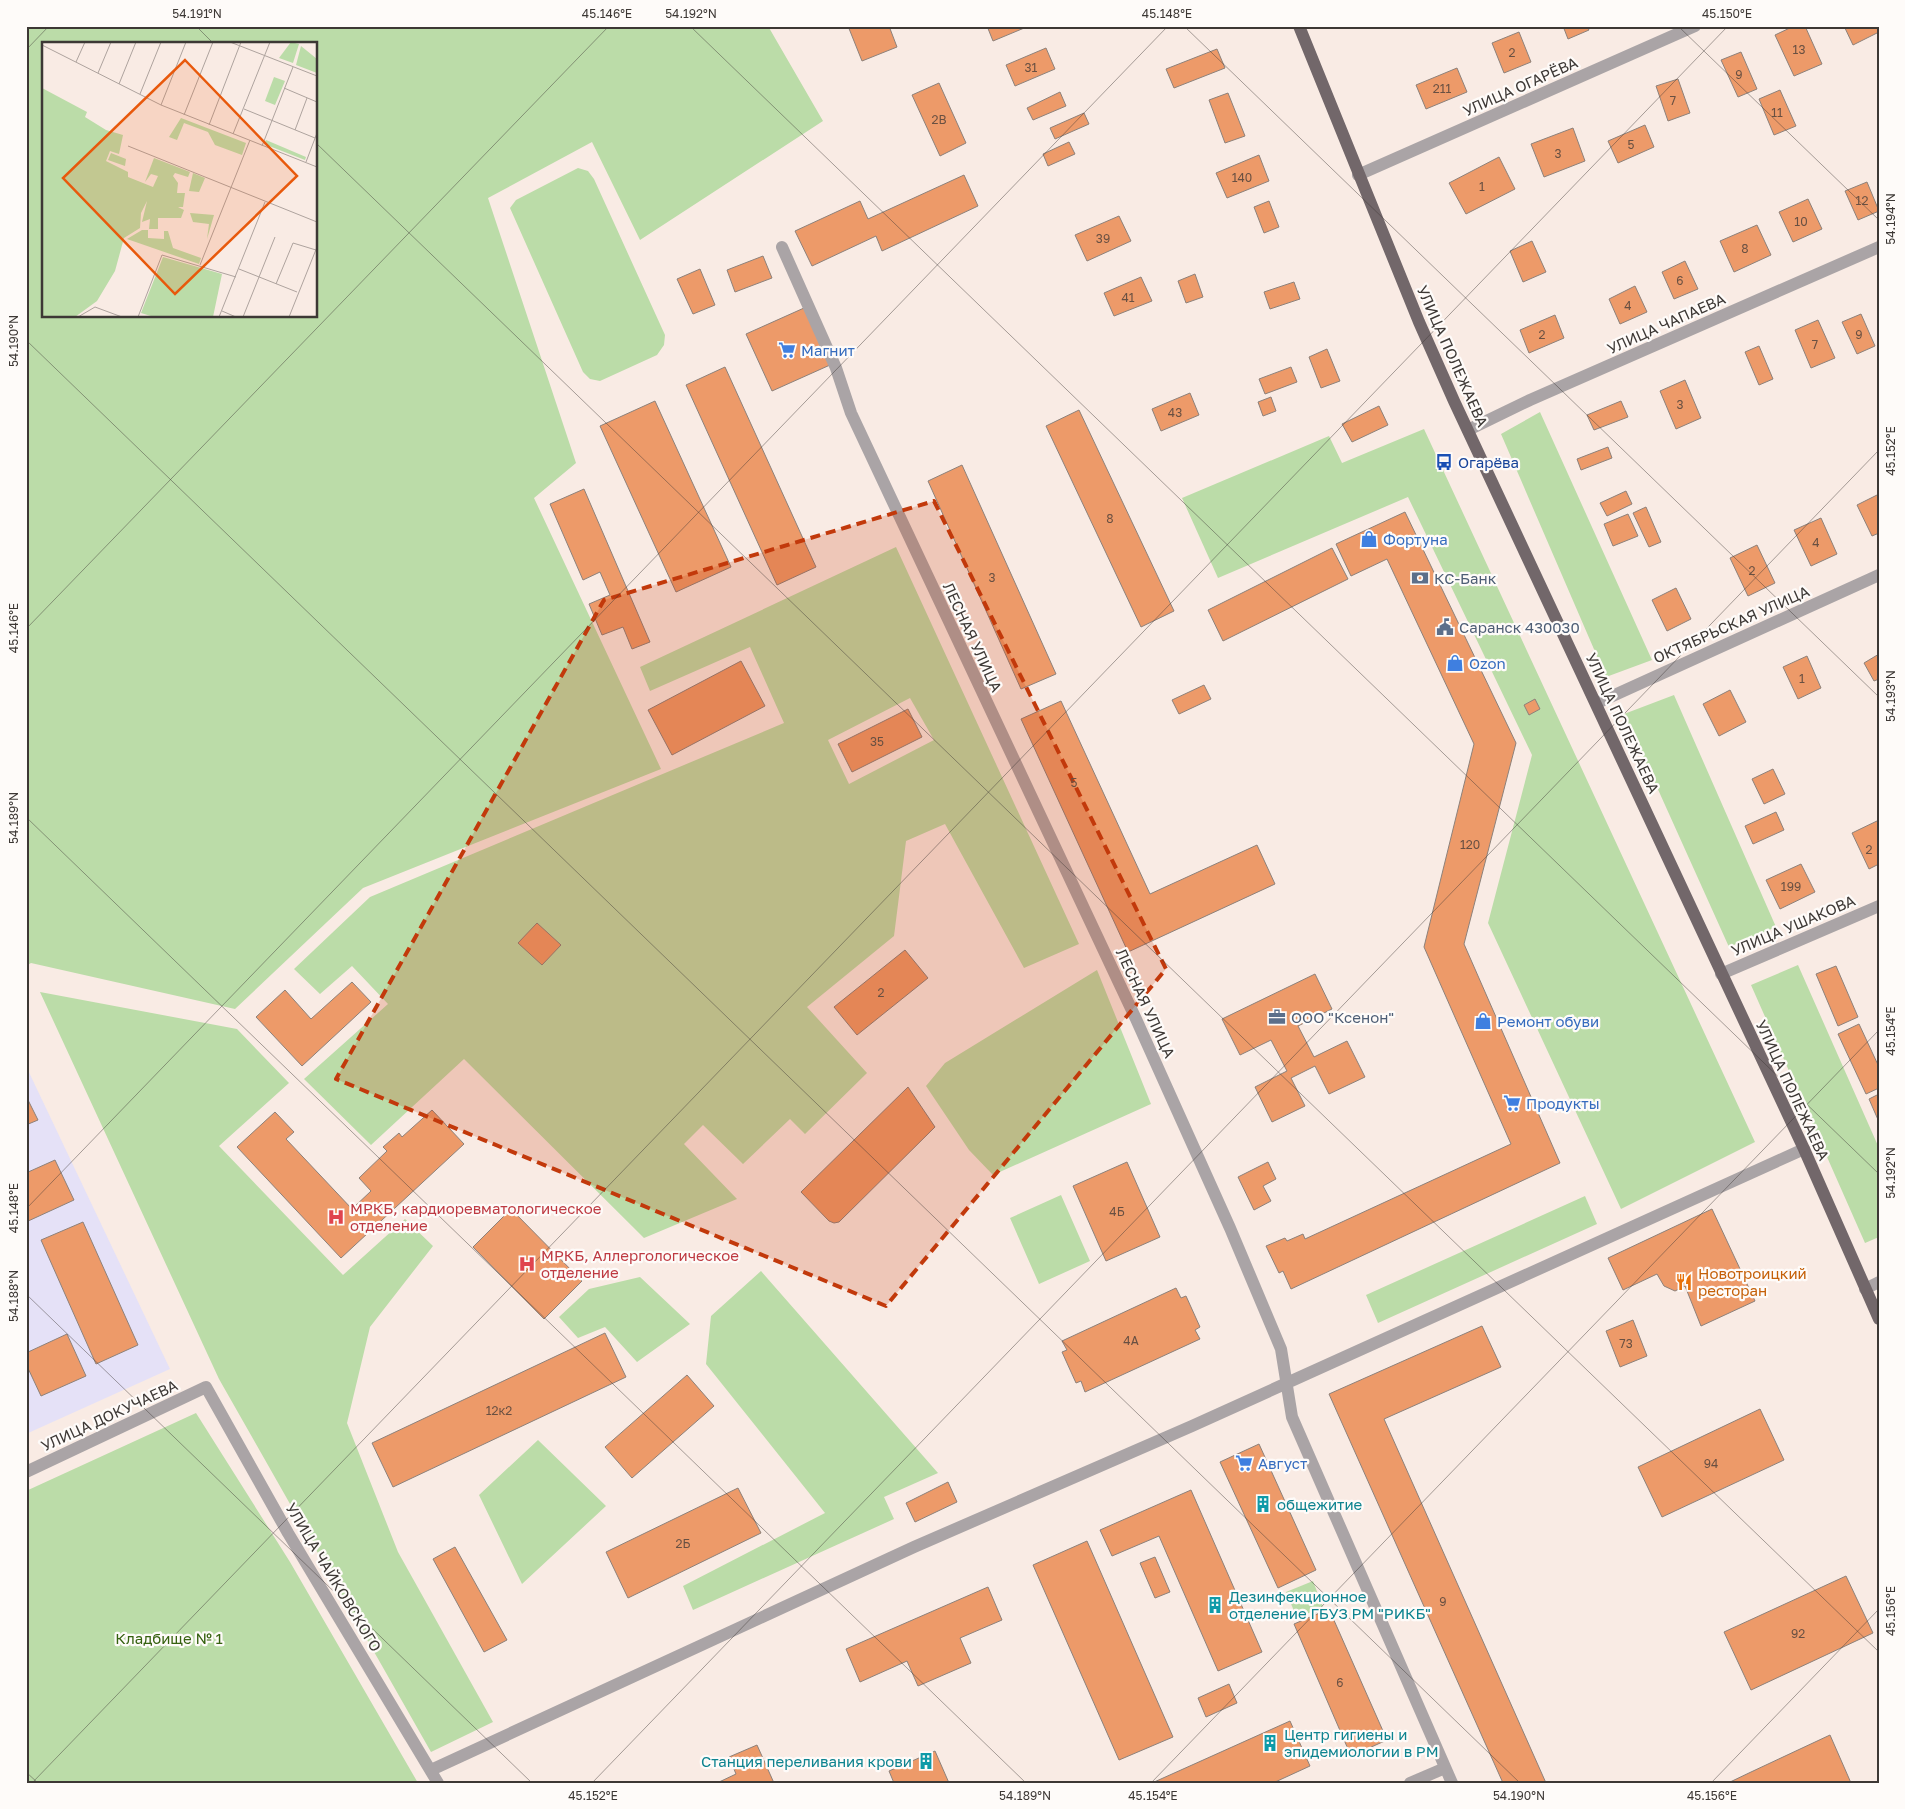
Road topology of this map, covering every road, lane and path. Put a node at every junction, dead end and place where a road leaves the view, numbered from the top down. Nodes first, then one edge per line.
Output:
1 (1298, 26) edge
2 (1694, 26) edge
3 (1358, 175) junction
4 (782, 247) dead end
5 (1879, 247) edge
6 (1468, 430) junction
7 (1879, 575) edge
8 (1597, 703) junction
9 (1879, 906) edge
10 (1720, 974) junction
11 (1804, 1149) junction
12 (1879, 1282) edge
13 (1864, 1289) junction
14 (1879, 1319) edge
15 (1285, 1384) junction
16 (206, 1387) joint
17 (26, 1472) edge
18 (1445, 1768) junction
19 (431, 1770) junction
20 (438, 1783) edge
21 (1410, 1783) edge
22 (1452, 1783) edge

1 - 3 main road, УЛИЦА ПОЛЕЖАЕВА
2 - 3 street, УЛИЦА ОГАРЁВА
3 - 6 main road, УЛИЦА ПОЛЕЖАЕВА
4 - 15 street, ЛЕСНАЯ УЛИЦА
5 - 6 street, УЛИЦА ЧАПАЕВА
6 - 8 main road, УЛИЦА ПОЛЕЖАЕВА
7 - 8 street, ОКТЯБРЬСКАЯ УЛИЦА
8 - 10 main road, УЛИЦА ПОЛЕЖАЕВА
9 - 10 street, УЛИЦА УШАКОВА
10 - 11 main road, УЛИЦА ПОЛЕЖАЕВА
11 - 13 main road, УЛИЦА ПОЛЕЖАЕВА
11 - 15 street
12 - 13 street
13 - 14 main road, УЛИЦА ПОЛЕЖАЕВА
15 - 18 street, ЛЕСНАЯ УЛИЦА
15 - 19 street
16 - 17 street, УЛИЦА ДОКУЧАЕВА
16 - 19 street, УЛИЦА ЧАЙКОВСКОГО
18 - 21 street
18 - 22 street, ЛЕСНАЯ УЛИЦА
19 - 20 street, УЛИЦА ЧАЙКОВСКОГО

